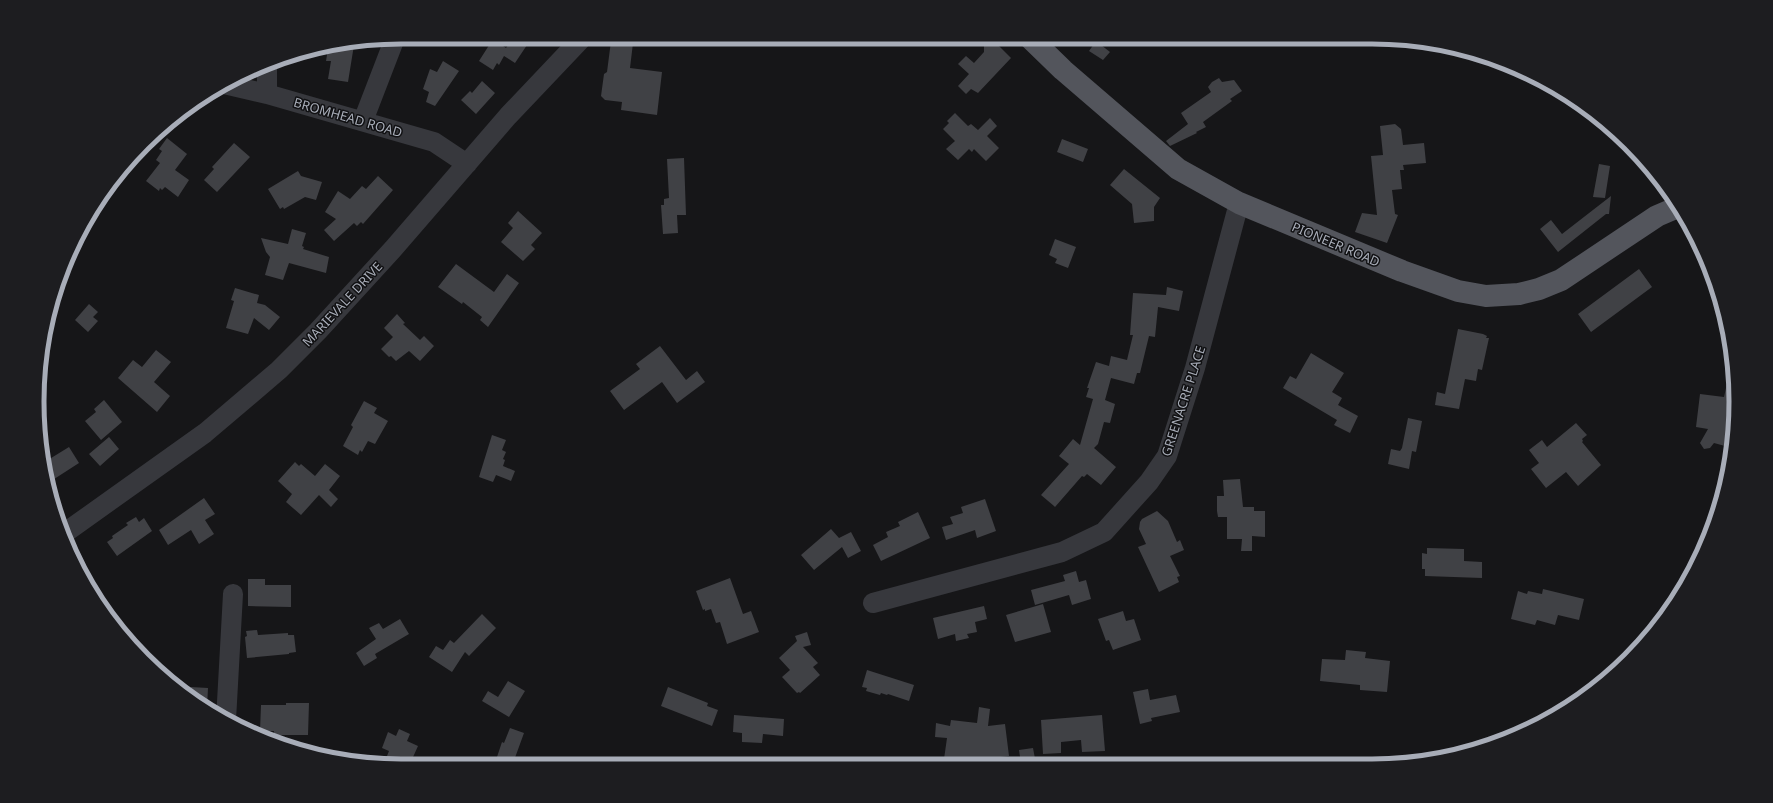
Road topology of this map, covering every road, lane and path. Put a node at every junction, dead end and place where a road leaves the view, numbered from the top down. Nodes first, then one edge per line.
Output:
1 (393, 44) edge
2 (577, 44) edge
3 (1036, 44) edge
4 (267, 70) edge
5 (234, 86) edge
6 (267, 94) junction
7 (363, 121) junction
8 (485, 143) junction
9 (439, 145) junction
10 (467, 164) junction
11 (1239, 203) junction
12 (1673, 209) edge
13 (68, 530) edge
14 (233, 594) dead end
15 (873, 603) dead end
16 (226, 713) edge

1 - 7 street
2 - 8 street, MARIEVALE DRIVE
3 - 11 main road, PIONEER ROAD
4 - 6 street
5 - 6 street, BROMHEAD ROAD
6 - 7 street, BROMHEAD ROAD
7 - 9 street, BROMHEAD ROAD
8 - 9 street
8 - 10 street, MARIEVALE DRIVE
9 - 10 street, BROMHEAD ROAD
10 - 13 street, MARIEVALE DRIVE
11 - 12 main road, PIONEER ROAD
11 - 15 street, GREENACRE PLACE
14 - 16 street

